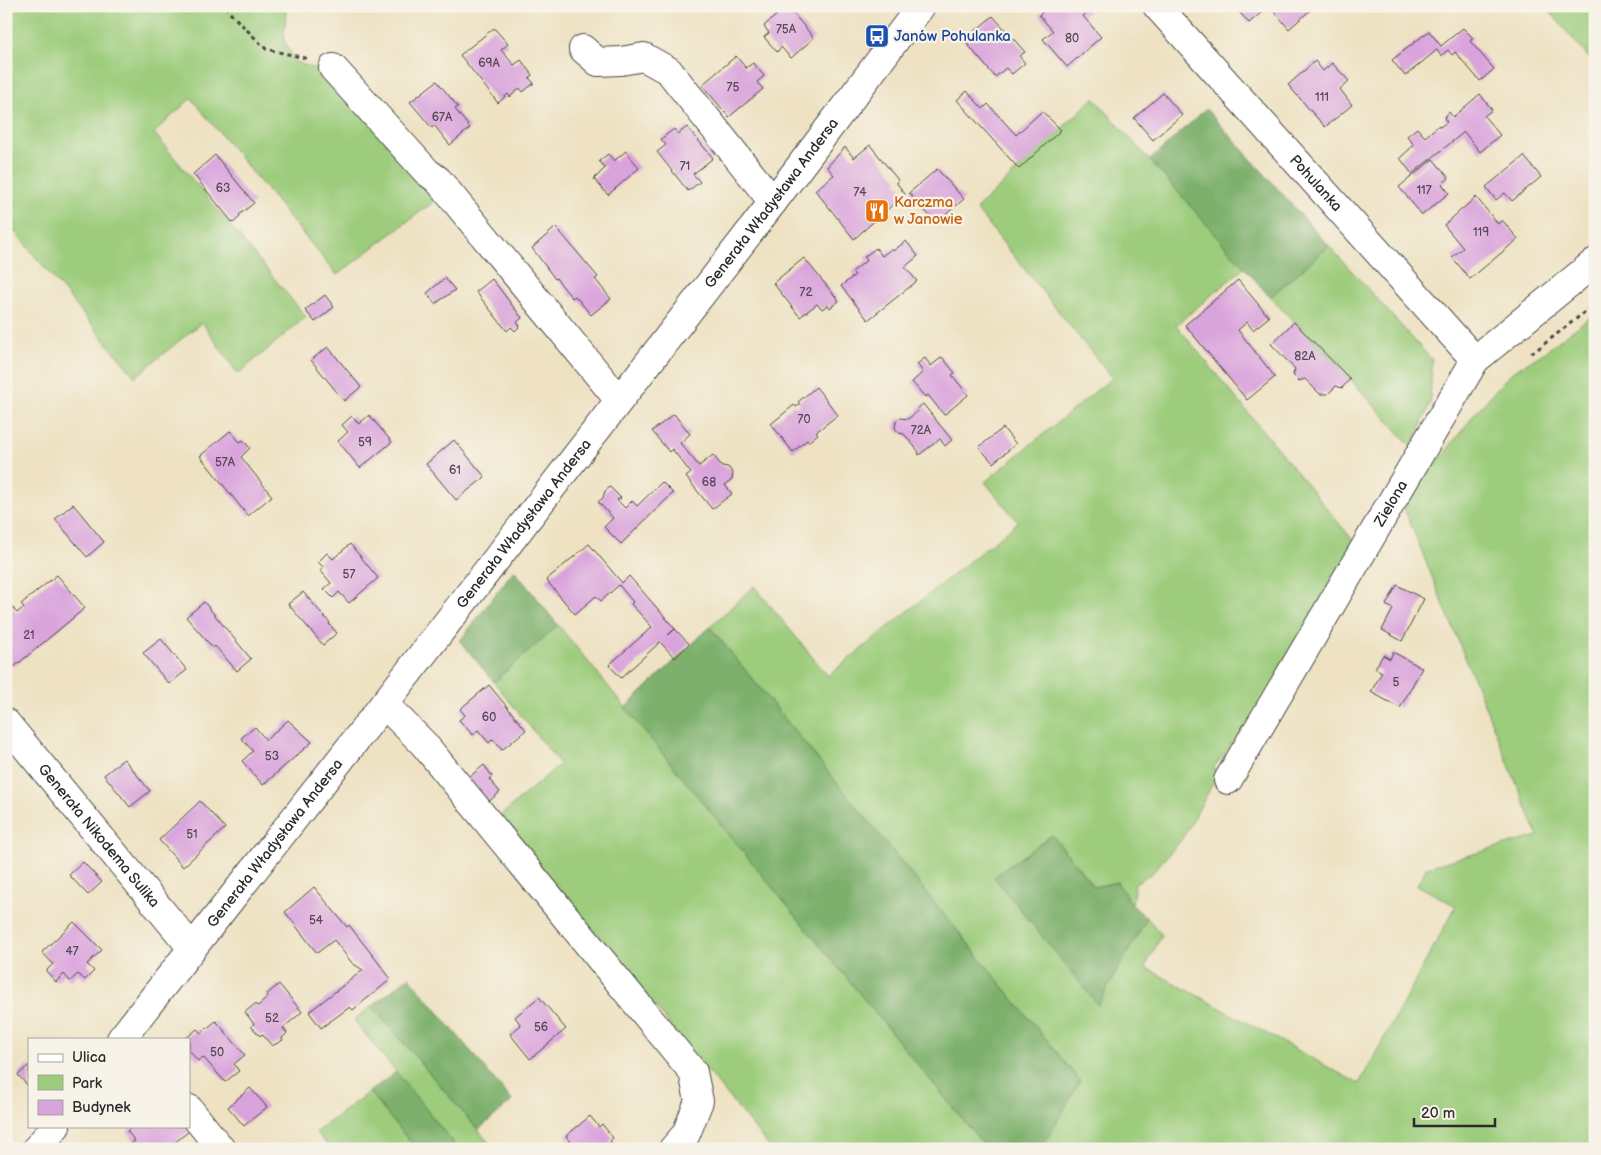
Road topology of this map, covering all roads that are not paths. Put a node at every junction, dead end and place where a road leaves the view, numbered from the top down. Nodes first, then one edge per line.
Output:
1 (921, 6) edge
2 (1164, 9) edge
3 (583, 49) dead end
4 (334, 68) road end
5 (773, 202) junction
6 (1595, 262) edge
7 (1475, 360) junction
8 (619, 400) junction
9 (384, 704) junction
10 (6, 723) edge
11 (1228, 780) dead end
12 (192, 948) junction
13 (126, 1037) edge
14 (190, 1110) edge
15 (54, 1128) edge
16 (36, 1149) edge
17 (221, 1149) edge
18 (673, 1149) edge

1 - 5 street, Generała Władysława Andersa
2 - 7 street, Pohulanka
3 - 5 street
4 - 8 street
5 - 8 street, Generała Władysława Andersa
6 - 7 street, Zielona
7 - 11 street, Zielona
8 - 9 street, Generała Władysława Andersa
9 - 12 street, Generała Władysława Andersa
9 - 18 street
10 - 12 street, Generała Nikodema Sulika
12 - 13 street, Generała Władysława Andersa
14 - 17 street
15 - 16 street

